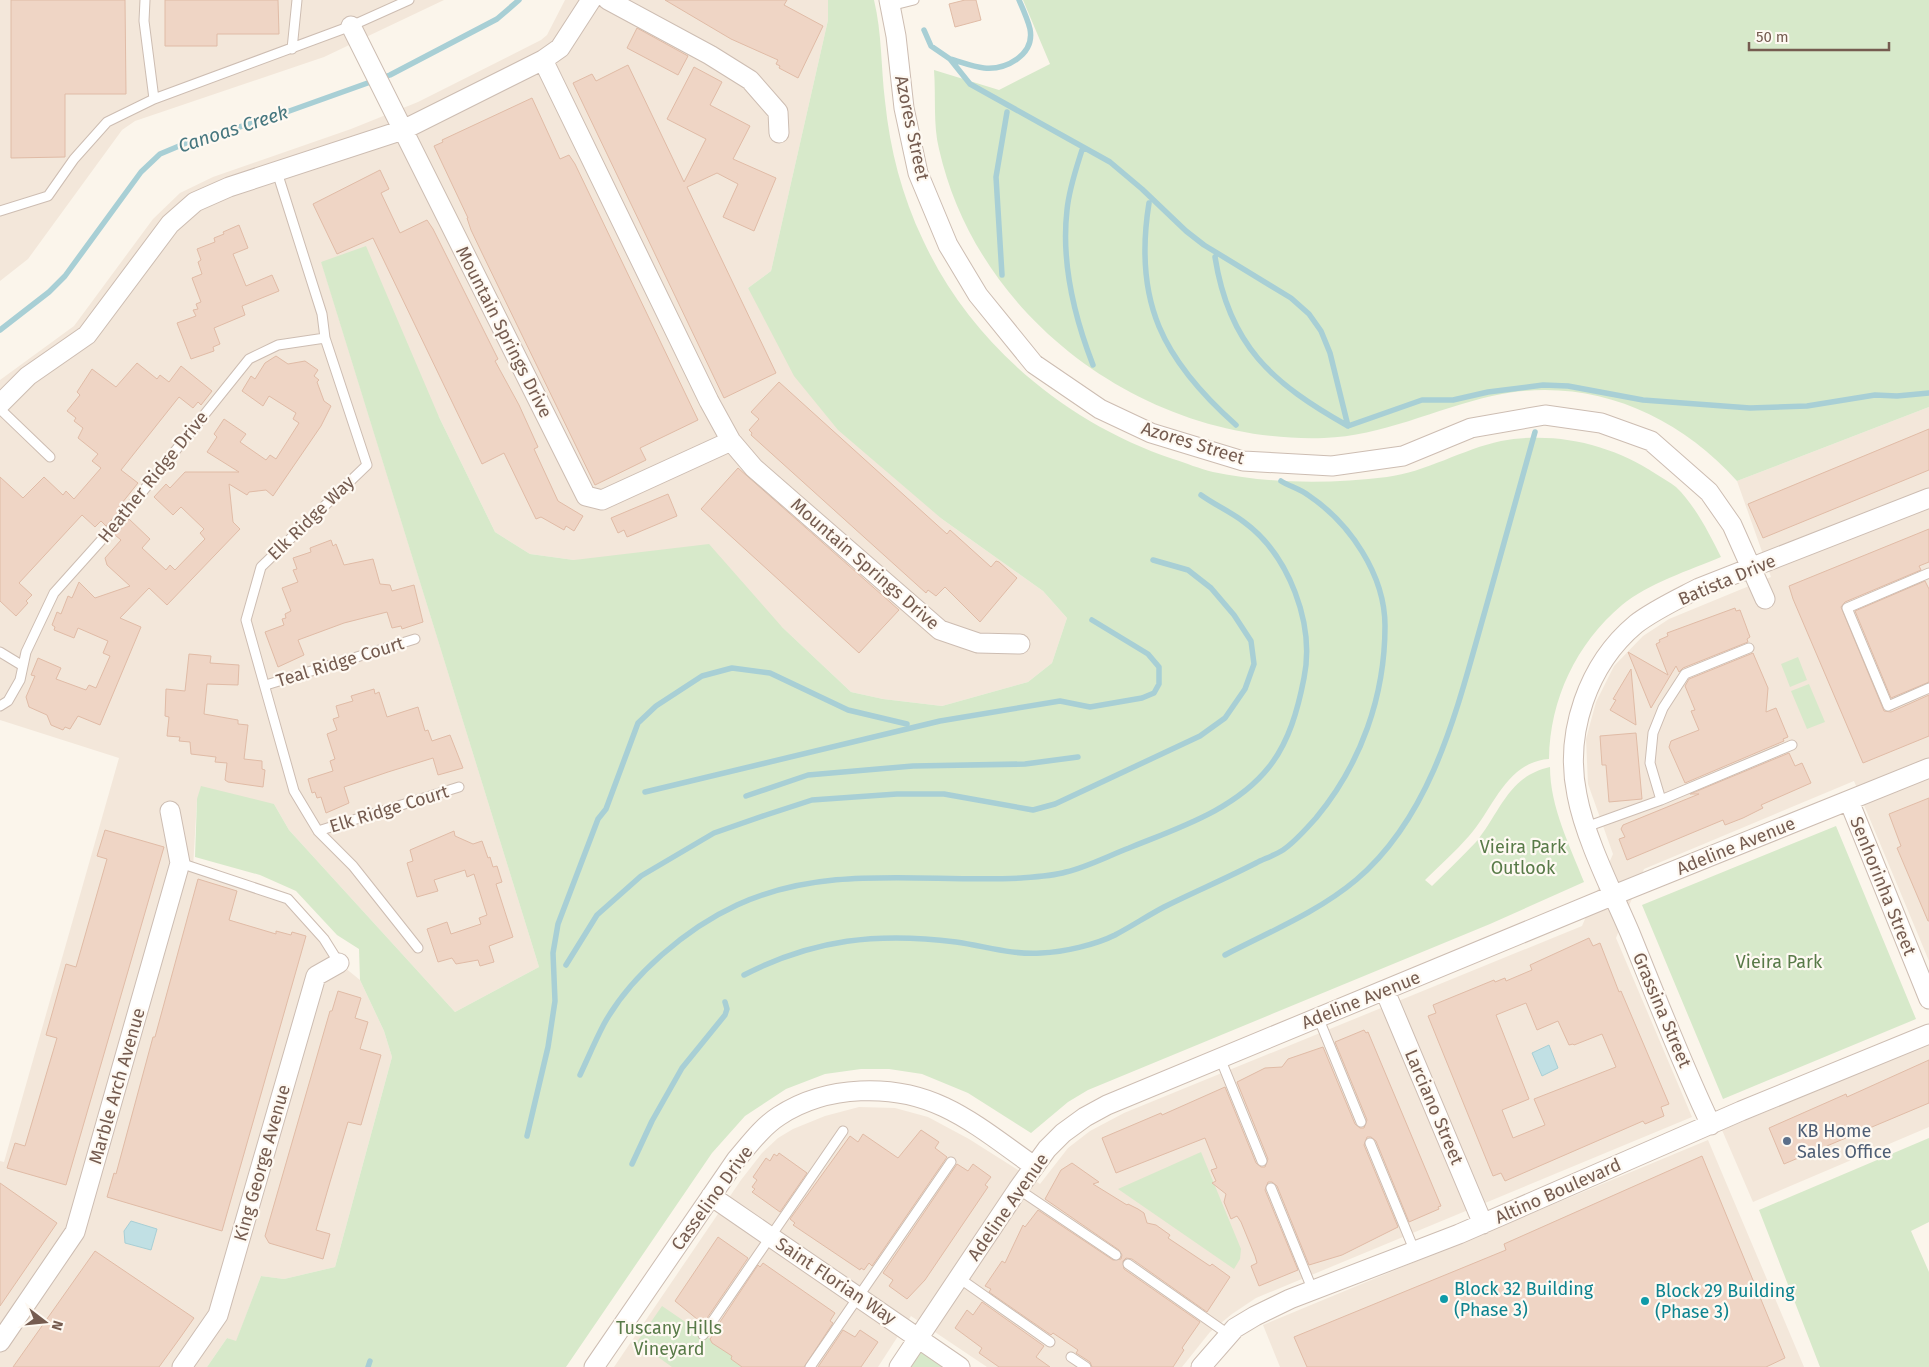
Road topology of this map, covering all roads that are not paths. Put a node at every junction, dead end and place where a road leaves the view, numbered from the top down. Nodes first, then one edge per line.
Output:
1 (145, 0) edge
2 (297, 0) edge
3 (409, 0) edge
4 (591, 0) edge
5 (608, 0) edge
6 (914, 0) edge
7 (889, 3) edge
8 (351, 26) junction
9 (292, 48) junction
10 (543, 60) junction
11 (154, 99) junction
12 (403, 130) junction
13 (779, 132) dead end
14 (278, 172) junction
15 (0, 211) edge
16 (325, 338) junction
17 (0, 404) edge
18 (0, 409) edge
19 (731, 441) junction
20 (50, 457) dead end
21 (1929, 498) edge
22 (1752, 568) junction
23 (1929, 573) edge
24 (1764, 599) dead end
25 (415, 639) dead end
26 (1020, 644) dead end
27 (1749, 648) dead end
28 (0, 652) edge
29 (23, 666) junction
30 (266, 685) junction
31 (1929, 688) edge
32 (0, 706) edge
33 (1792, 745) dead end
34 (1929, 768) edge
35 (459, 787) dead end
36 (1661, 800) junction
37 (1849, 801) junction
38 (170, 811) dead end
39 (1586, 827) junction
40 (318, 831) junction
41 (180, 863) junction
42 (1614, 895) junction
43 (418, 948) dead end
44 (339, 963) joint
45 (1384, 991) junction
46 (1929, 1000) edge
47 (1318, 1017) junction
48 (1929, 1034) edge
49 (1220, 1058) junction
50 (1361, 1122) dead end
51 (1711, 1125) junction
52 (843, 1131) dead end
53 (1370, 1143) dead end
54 (1262, 1161) dead end
55 (951, 1162) dead end
56 (1034, 1166) junction
57 (1271, 1188) dead end
58 (1018, 1189) junction
59 (711, 1196) junction
60 (1483, 1224) junction
61 (770, 1236) junction
62 (1415, 1252) junction
63 (1116, 1255) dead end
64 (1128, 1264) dead end
65 (959, 1278) junction
66 (1313, 1291) junction
67 (858, 1297) junction
68 (1228, 1334) junction
69 (703, 1335) dead end
70 (919, 1338) junction
71 (0, 1342) edge
72 (1050, 1342) dead end
73 (1071, 1357) dead end
74 (182, 1367) edge
75 (594, 1367) edge
76 (810, 1367) edge
77 (899, 1367) edge
78 (960, 1367) edge
79 (1086, 1367) edge
80 (1201, 1367) edge

1 - 11 lane
2 - 9 lane
3 - 8 lane
4 - 10 street
5 - 13 street
6 - 7 lane
7 - 22 street, Azores Street
8 - 9 lane
8 - 12 street, Mountain Springs Drive
9 - 11 lane
10 - 12 street
10 - 19 street, Mountain Springs Drive
11 - 15 lane
12 - 14 street
12 - 19 street, Mountain Springs Drive
14 - 16 lane, Elk Ridge Way
14 - 17 street
16 - 29 lane, Heather Ridge Drive
16 - 30 lane, Elk Ridge Way
18 - 20 lane
19 - 26 street, Mountain Springs Drive
21 - 22 street, Batista Drive
22 - 24 street, Azores Street
22 - 39 street, Batista Drive
23 - 31 lane
25 - 30 lane, Teal Ridge Court
27 - 36 lane
28 - 29 lane
29 - 32 lane, Heather Ridge Drive
30 - 40 lane, Elk Ridge Way
33 - 36 lane
34 - 37 street, Adeline Avenue
35 - 40 lane, Elk Ridge Court
36 - 39 lane
37 - 42 street, Adeline Avenue
37 - 46 street, Senhorinha Street
38 - 41 street, Marble Arch Avenue
39 - 42 street, Batista Drive
40 - 43 lane, Elk Ridge Way
41 - 44 lane
41 - 71 street, Marble Arch Avenue
42 - 45 street, Adeline Avenue
42 - 51 street, Grassina Street
44 - 74 street, King George Avenue
45 - 47 street, Adeline Avenue
45 - 60 street, Larciano Street
47 - 49 street, Adeline Avenue
47 - 50 lane
48 - 51 street, Altino Boulevard
49 - 54 lane
49 - 56 street, Adeline Avenue
51 - 60 street, Altino Boulevard
52 - 61 lane
53 - 62 lane
55 - 67 lane
56 - 58 street, Adeline Avenue
56 - 59 street, Casselino Drive
57 - 66 lane
58 - 63 lane
58 - 65 street, Adeline Avenue
59 - 61 street, Saint Florian Way
59 - 75 street, Casselino Drive
60 - 62 street, Altino Boulevard
61 - 67 street, Saint Florian Way
61 - 69 lane
62 - 66 street, Altino Boulevard
64 - 68 lane
65 - 70 street, Adeline Avenue
65 - 72 lane
66 - 68 street, Altino Boulevard
67 - 70 street, Saint Florian Way
67 - 76 lane
68 - 80 street, Altino Boulevard
70 - 77 street, Adeline Avenue
70 - 78 street, Saint Florian Way
73 - 79 lane

